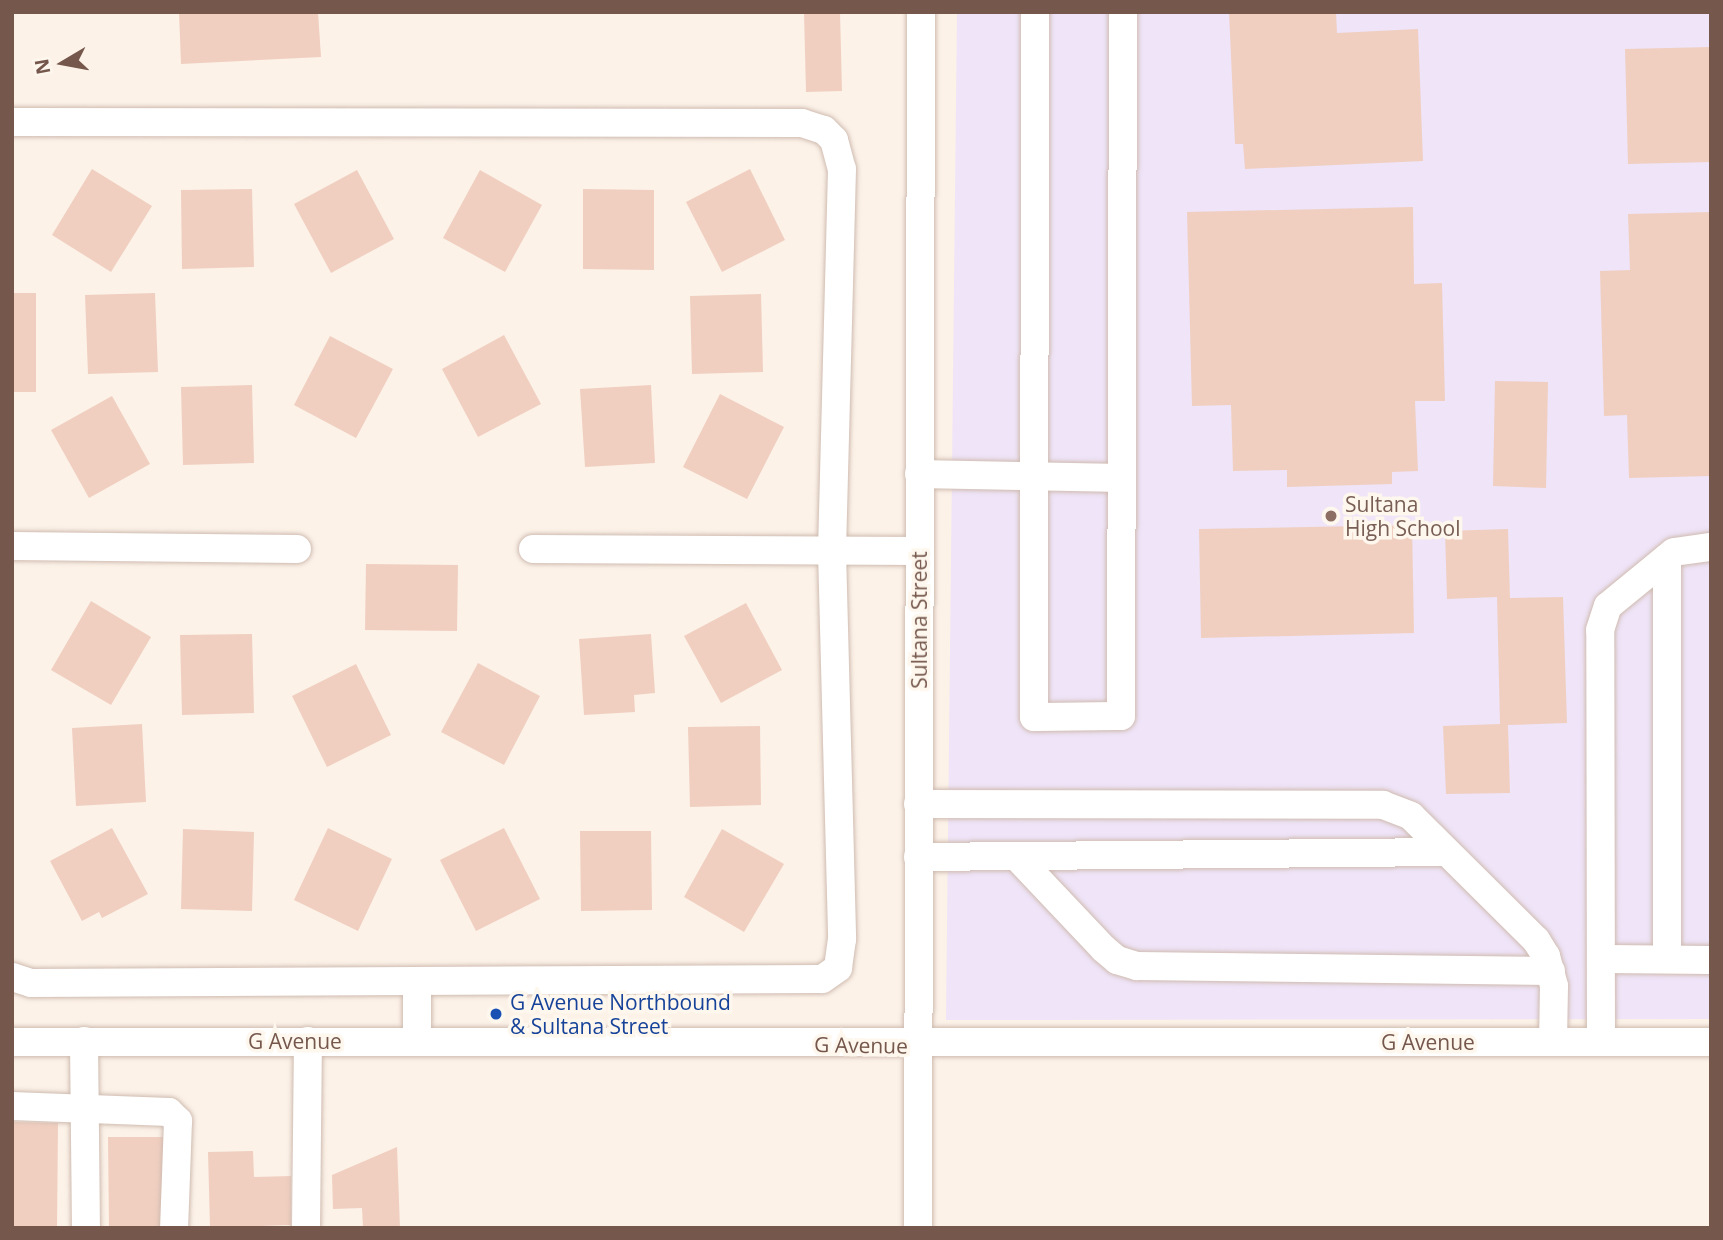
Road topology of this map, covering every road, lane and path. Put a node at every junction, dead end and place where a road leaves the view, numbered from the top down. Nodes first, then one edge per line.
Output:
1 (922, 12) edge
2 (1035, 12) edge
3 (1123, 12) edge
4 (12, 122) edge
5 (919, 474) junction
6 (1035, 475) junction
7 (1121, 478) junction
8 (12, 547) edge
9 (1711, 547) edge
10 (297, 549) dead end
11 (533, 549) dead end
12 (832, 551) junction
13 (919, 551) junction
14 (1667, 558) junction
15 (918, 804) junction
16 (1446, 852) junction
17 (1016, 856) junction
18 (918, 857) junction
19 (1601, 959) junction
20 (1667, 959) junction
21 (1711, 960) edge
22 (1551, 971) junction
23 (12, 977) edge
24 (417, 982) junction
25 (84, 1041) junction
26 (308, 1041) junction
27 (417, 1041) junction
28 (12, 1042) edge
29 (1553, 1042) junction
30 (1601, 1042) junction
31 (1711, 1042) edge
32 (916, 1045) junction
33 (12, 1106) edge
34 (85, 1108) junction
35 (86, 1228) edge
36 (174, 1228) edge
37 (306, 1228) edge
38 (918, 1228) edge

1 - 5 street, Sultana Street
2 - 6 street
3 - 7 street
4 - 12 street
5 - 6 street
5 - 13 street, Sultana Street
6 - 7 street
6 - 7 street
8 - 10 street
9 - 14 street
11 - 12 street
12 - 13 street
12 - 24 street
13 - 15 street, Sultana Street
14 - 19 street
14 - 20 street
15 - 16 street
15 - 18 street, Sultana Street
16 - 17 street
16 - 22 street
17 - 18 street
17 - 22 street
18 - 32 street, Sultana Street
19 - 20 street
19 - 30 street
20 - 21 street
22 - 29 street
23 - 24 street
24 - 27 street
25 - 26 street, G Avenue
25 - 28 street, G Avenue
25 - 34 street
26 - 27 street, G Avenue
26 - 37 street
27 - 32 street, G Avenue
29 - 30 street, G Avenue
29 - 32 street, G Avenue
30 - 31 street, G Avenue
32 - 38 street, Sultana Street
33 - 34 street
34 - 35 street
34 - 36 street

